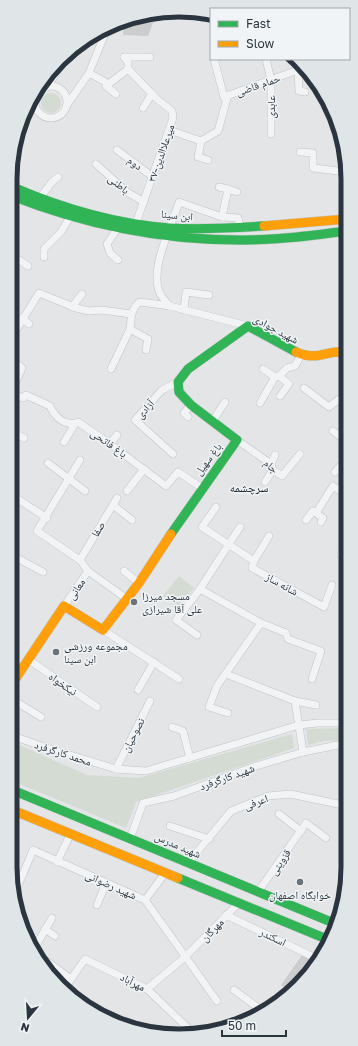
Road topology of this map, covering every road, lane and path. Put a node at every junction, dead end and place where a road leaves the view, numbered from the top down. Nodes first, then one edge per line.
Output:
1 (104, 36) edge
2 (150, 57) dead end
3 (214, 60) edge
4 (266, 60) edge
5 (128, 68) junction
6 (298, 70) joint
7 (57, 72) edge
8 (89, 73) junction
9 (271, 80) junction
10 (109, 84) junction
11 (47, 88) junction
12 (43, 91) edge
13 (305, 92) dead end
14 (116, 94) dead end
15 (152, 94) junction
16 (228, 95) junction
17 (67, 105) junction
18 (34, 106) edge
19 (143, 108) dead end
20 (169, 130) junction
21 (272, 134) dead end
22 (201, 140) junction
23 (117, 150) dead end
24 (300, 152) dead end
25 (208, 160) dead end
26 (96, 164) dead end
27 (341, 171) edge
28 (58, 177) dead end
29 (153, 177) junction
30 (219, 187) dead end
31 (17, 189) edge
32 (228, 190) junction
33 (237, 192) dead end
34 (17, 198) edge
35 (39, 199) junction
36 (144, 202) junction
37 (70, 217) junction
38 (222, 217) junction
39 (341, 220) edge
40 (136, 223) junction
41 (240, 227) junction
42 (117, 229) junction
43 (170, 231) junction
44 (341, 232) edge
45 (242, 238) junction
46 (44, 257) dead end
47 (17, 259) edge
48 (118, 260) dead end
49 (28, 266) dead end
50 (82, 294) dead end
51 (209, 296) dead end
52 (170, 306) junction
53 (72, 307) junction
54 (184, 310) junction
55 (131, 314) junction
56 (22, 318) junction
57 (29, 324) dead end
58 (248, 326) junction
59 (17, 327) edge
60 (130, 329) junction
61 (146, 350) dead end
62 (341, 350) edge
63 (301, 355) junction
64 (17, 364) edge
65 (263, 369) dead end
66 (111, 370) dead end
67 (277, 376) junction
68 (17, 378) edge
69 (178, 382) junction
70 (304, 388) dead end
71 (17, 395) edge
72 (280, 396) dead end
73 (341, 398) edge
74 (226, 402) dead end
75 (260, 402) dead end
76 (191, 405) junction
77 (188, 417) dead end
78 (212, 422) junction
79 (75, 424) junction
80 (333, 432) dead end
81 (17, 434) edge
82 (117, 435) dead end
83 (24, 438) dead end
84 (341, 438) edge
85 (237, 440) junction
86 (64, 442) dead end
87 (110, 444) junction
88 (173, 454) dead end
89 (300, 454) dead end
90 (275, 456) dead end
91 (80, 460) dead end
92 (48, 463) dead end
93 (341, 465) edge
94 (272, 467) junction
95 (144, 469) junction
96 (335, 472) dead end
97 (68, 478) junction
98 (265, 482) dead end
99 (202, 488) junction
100 (85, 491) dead end
101 (127, 491) dead end
102 (341, 492) edge
103 (117, 498) dead end
104 (17, 499) edge
105 (113, 505) junction
106 (216, 507) dead end
107 (316, 513) junction
108 (47, 518) junction
109 (132, 520) dead end
110 (306, 520) dead end
111 (321, 522) dead end
112 (240, 527) dead end
113 (269, 536) dead end
114 (228, 545) junction
115 (17, 558) edge
116 (80, 560) junction
117 (254, 561) junction
118 (88, 571) junction
119 (124, 571) dead end
120 (44, 572) dead end
121 (139, 583) junction
122 (332, 585) dead end
123 (200, 588) junction
124 (126, 599) junction
125 (64, 606) junction
126 (261, 623) junction
127 (104, 630) junction
128 (197, 635) dead end
129 (29, 660) junction
130 (154, 662) junction
131 (226, 674) junction
132 (17, 677) edge
133 (180, 679) dead end
134 (312, 679) dead end
135 (138, 690) dead end
136 (150, 701) dead end
137 (295, 701) junction
138 (17, 702) edge
139 (316, 705) dead end
140 (96, 707) dead end
141 (228, 713) dead end
142 (41, 716) dead end
143 (341, 723) edge
144 (299, 725) junction
145 (172, 727) dead end
146 (17, 737) edge
147 (341, 744) edge
148 (303, 752) junction
149 (190, 758) junction
150 (116, 769) junction
151 (17, 793) edge
152 (341, 805) edge
153 (17, 812) edge
154 (279, 814) dead end
155 (170, 826) dead end
156 (301, 831) junction
157 (70, 835) junction
158 (326, 838) dead end
159 (130, 839) junction
160 (209, 839) junction
161 (57, 862) junction
162 (188, 863) junction
163 (166, 872) junction
164 (106, 883) junction
165 (18, 886) edge
166 (258, 892) junction
167 (145, 900) junction
168 (239, 903) junction
169 (97, 905) dead end
170 (226, 915) junction
171 (52, 918) dead end
172 (331, 922) edge
173 (45, 929) junction
174 (55, 936) dead end
175 (324, 938) edge
176 (37, 944) edge
177 (185, 957) junction
178 (314, 957) edge
179 (47, 961) edge
180 (71, 979) junction
181 (67, 985) edge
182 (147, 989) junction
183 (234, 990) dead end
184 (217, 1001) dead end
185 (258, 1008) edge
186 (189, 1029) edge

1 - 8 street
2 - 5 street
3 - 16 street, حمام قاضی
4 - 9 street, عابدی
5 - 10 street
5 - 15 street, ۳۷-میرعلاالدین
6 - 9 street, حمام قاضی
6 - 13 street
7 - 11 street
8 - 10 street
8 - 17 street
9 - 16 street, حمام قاضی
9 - 21 street, عابدی
10 - 14 street
11 - 12 street
11 - 17 street
15 - 19 street
15 - 20 street, ۳۷-میرعلاالدین
16 - 22 street
17 - 18 street
20 - 22 street
20 - 29 street, ۳۷-میرعلاالدین
22 - 25 street
23 - 29 street, دوم
24 - 27 street
26 - 36 street, باطنی
28 - 35 street
29 - 36 street, ۳۷-میرعلاالدین
30 - 32 street
31 - 35 main road, ابن سینا
32 - 33 street
32 - 38 street
34 - 37 main road, ابن سینا
35 - 40 main road, ابن سینا
36 - 40 street, ۳۷-میرعلاالدین
37 - 42 main road, ابن سینا
37 - 46 street
38 - 41 street
38 - 43 street
39 - 41 main road, ابن سینا
40 - 43 main road, ابن سینا
41 - 43 main road, ابن سینا
41 - 45 main road
42 - 43 main road, ابن سینا
42 - 48 street
43 - 45 main road, ابن سینا
43 - 52 street
44 - 45 main road, ابن سینا
47 - 49 street
50 - 53 street
51 - 54 street
52 - 54 street, شهید جوادی
52 - 55 street, شهید جوادی
53 - 55 street
53 - 56 street
54 - 58 street, شهید جوادی
55 - 60 street
56 - 57 street
56 - 59 street
58 - 63 main road, شهید جوادی
58 - 69 main road
60 - 61 street
60 - 66 street
62 - 63 main road, شهید جوادی
63 - 67 street
64 - 68 street, باغ فاتحی
65 - 67 street
67 - 72 street
67 - 75 street
69 - 76 main road, باغ سهیل
69 - 88 street, آزادی
70 - 73 street
71 - 79 street, باغ فاتحی
74 - 78 street
76 - 77 street
76 - 78 main road, باغ سهیل
78 - 85 main road, باغ سهیل
79 - 86 street
79 - 87 street, باغ فاتحی
80 - 84 street
81 - 83 street
82 - 87 street
85 - 94 street, جام
85 - 99 main road, باغ سهیل
87 - 95 street, باغ فاتحی
89 - 94 street, جام
90 - 94 street
91 - 97 street
92 - 97 street
93 - 96 street
94 - 98 street
95 - 99 street, باغ فاتحی
95 - 101 street
97 - 100 street
97 - 108 street
99 - 121 main road, باغ سهیل
102 - 107 street
103 - 105 street, صفا
104 - 108 street
105 - 109 street
105 - 116 street, صفا
106 - 114 street
107 - 110 street
107 - 111 street
108 - 116 street
112 - 114 street
113 - 117 street
114 - 117 street, شانه ساز
114 - 123 street
115 - 120 street
116 - 118 street
117 - 122 street, شانه ساز
118 - 124 street
118 - 125 street, معانی
119 - 121 street
121 - 124 main road, باغ سهیل
123 - 126 street
123 - 128 street
124 - 127 main road, باغ سهیل
125 - 127 main road
125 - 129 main road
126 - 131 street
126 - 134 street
127 - 130 street
129 - 132 main road
129 - 140 street, نیکخواه
130 - 133 street
130 - 135 street
131 - 137 street
131 - 141 street
136 - 150 street, نصوحیان
137 - 139 street
137 - 144 street
138 - 142 street
143 - 144 street
144 - 148 street
144 - 149 street
145 - 149 street
146 - 150 street, محمد کارگرفرد
147 - 148 street, شهید کارگرفرد
148 - 159 street, شهید کارگرفرد
149 - 150 street
151 - 159 main road, شهید مدرس
152 - 160 street, اعرفی
153 - 157 main road
154 - 156 street
155 - 160 street
156 - 158 street
156 - 166 street, قزوینی
157 - 161 street
157 - 163 main road
159 - 162 main road, شهید مدرس
160 - 162 street, اعرفی
161 - 164 street, شهید رضوانی
161 - 165 street, شهید رضوانی
162 - 166 main road, شهید مدرس
163 - 167 street
163 - 168 main road
164 - 167 street, شهید رضوانی
164 - 169 street
166 - 172 main road, شهید مدرس
167 - 177 street, شهید رضوانی
168 - 170 street, مهرگان
168 - 175 main road
170 - 177 street, مهرگان
170 - 178 street, اسکندر
171 - 173 street
173 - 174 street
173 - 176 street
177 - 182 street, مهرگان
177 - 184 street
179 - 180 street
180 - 181 street
180 - 182 street, مهرآباد
182 - 186 street, مهرآباد
183 - 185 street

